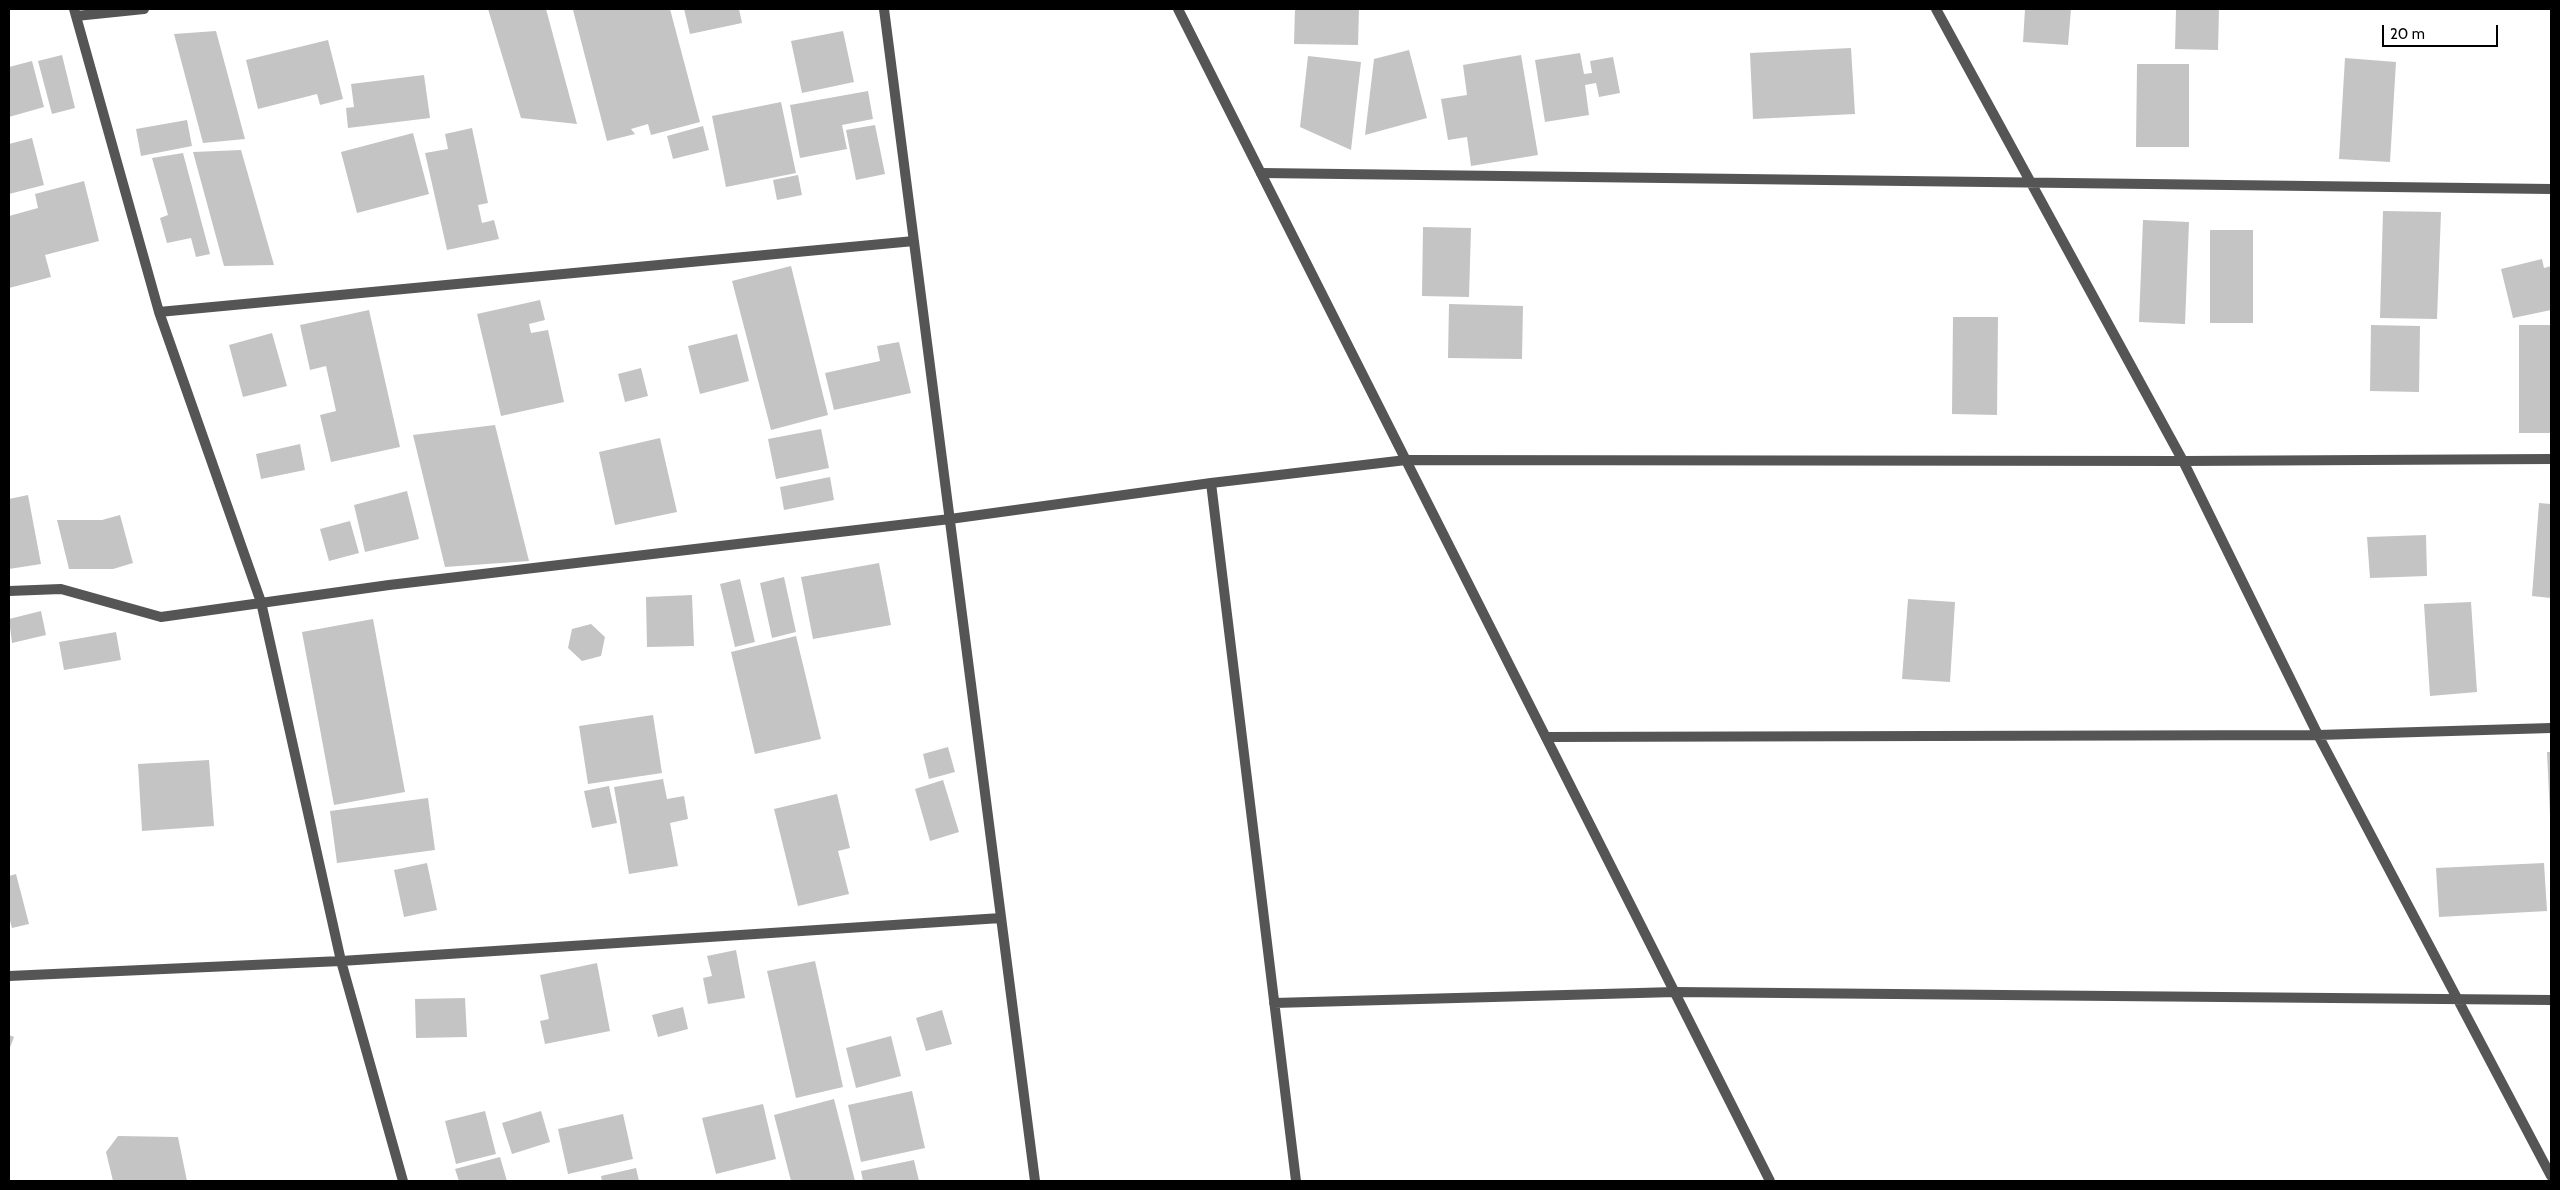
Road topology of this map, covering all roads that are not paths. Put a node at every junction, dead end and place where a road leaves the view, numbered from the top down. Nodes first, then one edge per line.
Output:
1 (144, 9) edge
2 (884, 9) edge
3 (1178, 9) edge
4 (1936, 9) edge
5 (75, 12) edge
6 (1261, 173) junction
7 (2030, 184) junction
8 (2551, 189) edge
9 (914, 241) junction
10 (159, 312) junction
11 (2551, 459) edge
12 (1406, 460) junction
13 (2183, 461) junction
14 (1211, 483) junction
15 (950, 519) junction
16 (9, 591) edge
17 (260, 602) junction
18 (2551, 728) edge
19 (2318, 735) junction
20 (1546, 737) junction
21 (1001, 918) junction
22 (341, 961) junction
23 (9, 976) edge
24 (1675, 992) junction
25 (2456, 1000) junction
26 (2551, 1000) edge
27 (1274, 1003) junction
28 (2551, 1176) edge
29 (403, 1181) edge
30 (1035, 1181) edge
31 (1296, 1181) edge
32 (1770, 1181) edge

1 - 5 street
2 - 9 street
3 - 6 street
4 - 7 street
5 - 10 street
6 - 7 street
6 - 12 street
7 - 8 street
7 - 13 street
9 - 10 street
9 - 15 street
10 - 17 street
11 - 13 street
12 - 13 street
12 - 14 street
12 - 20 street
13 - 19 street
14 - 15 street
14 - 27 street
15 - 17 street
15 - 21 street
16 - 17 street
17 - 22 street
18 - 19 street
19 - 20 street
19 - 25 street
20 - 24 street
21 - 22 street
21 - 30 street
22 - 23 street
22 - 29 street
24 - 25 street
24 - 27 street
24 - 32 street
25 - 26 street
25 - 28 street
27 - 31 street

